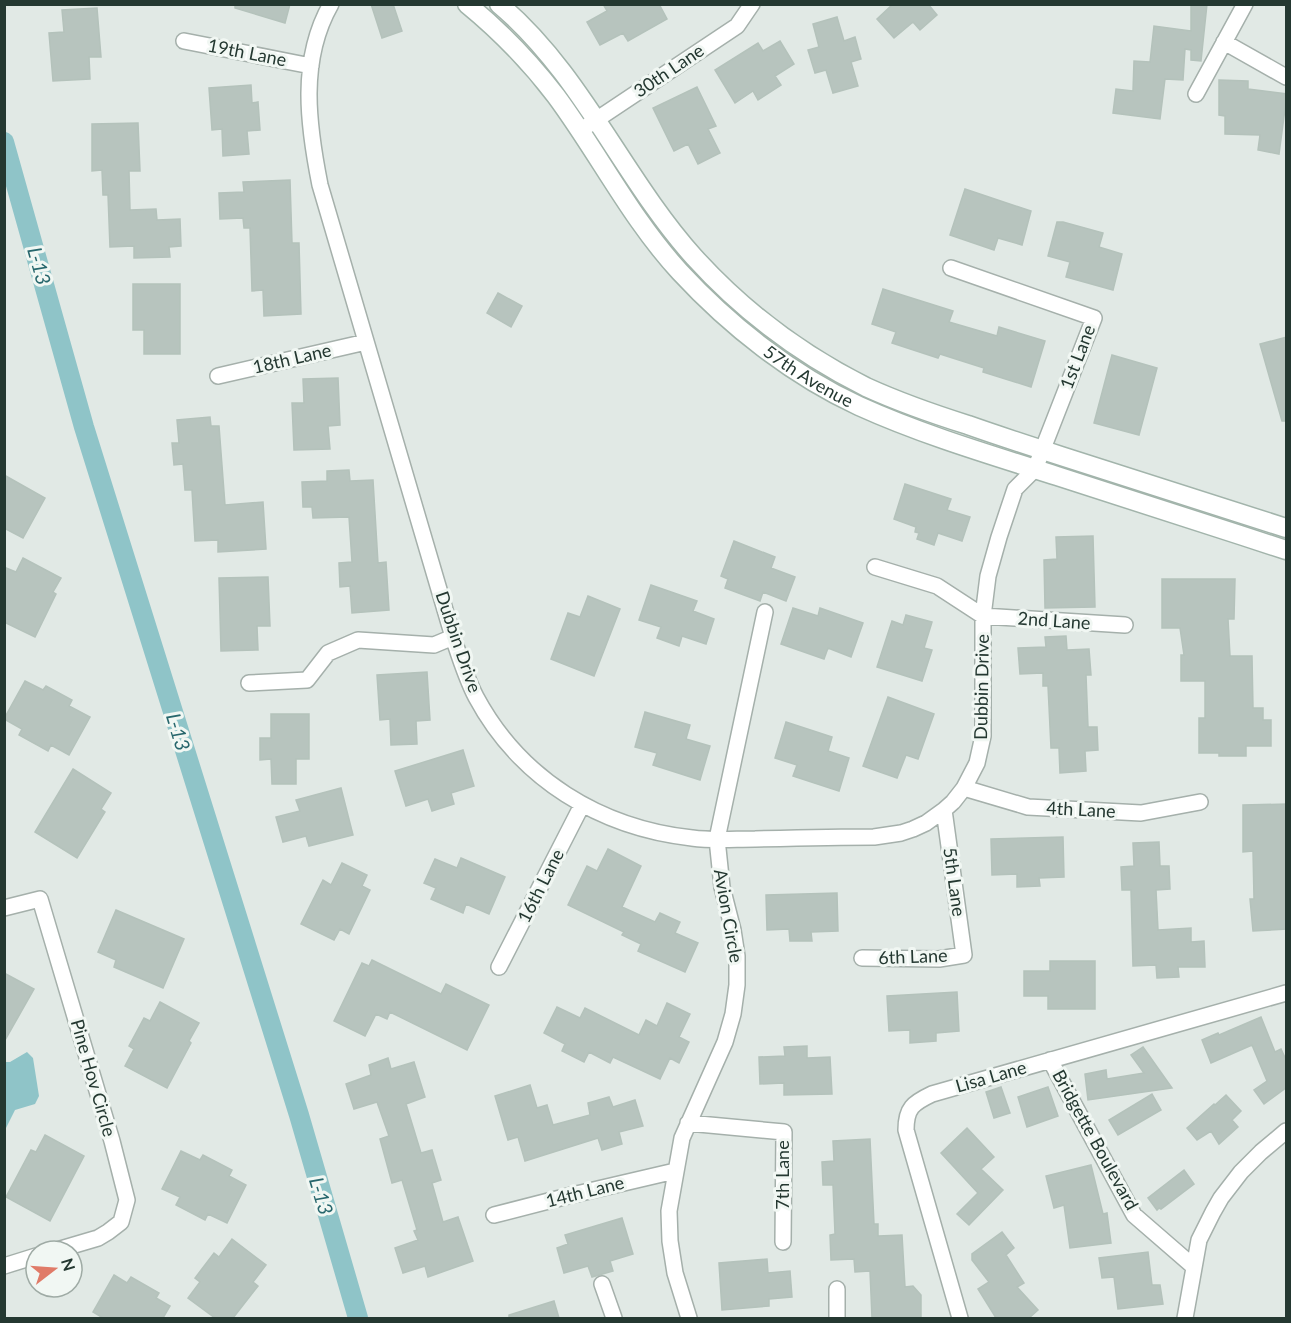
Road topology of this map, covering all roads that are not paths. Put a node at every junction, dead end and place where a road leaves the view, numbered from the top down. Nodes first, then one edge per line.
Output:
1 (331, 4) edge
2 (499, 4) edge
3 (752, 4) edge
4 (1245, 4) edge
5 (471, 6) edge
6 (184, 41) dead end
7 (1224, 42) junction
8 (311, 66) junction
9 (1287, 77) edge
10 (1196, 94) dead end
11 (596, 120) junction
12 (580, 132) junction
13 (951, 268) dead end
14 (366, 342) junction
15 (218, 376) dead end
16 (1042, 450) junction
17 (1035, 469) junction
18 (1287, 528) edge
19 (1287, 550) edge
20 (874, 567) dead end
21 (765, 612) dead end
22 (983, 616) junction
23 (1125, 625) dead end
24 (453, 637) junction
25 (249, 683) dead end
26 (964, 788) junction
27 (1200, 802) dead end
28 (582, 805) junction
29 (944, 810) junction
30 (717, 839) junction
31 (4, 908) edge
32 (964, 955) joint
33 (862, 958) dead end
34 (499, 967) dead end
35 (1287, 993) edge
36 (1050, 1060) junction
37 (688, 1123) junction
38 (1287, 1131) edge
39 (675, 1171) junction
40 (494, 1215) dead end
41 (84, 1242) edge
42 (783, 1242) dead end
43 (24, 1260) edge
44 (4, 1266) edge
45 (1194, 1267) junction
46 (602, 1284) dead end
47 (837, 1289) dead end
48 (614, 1318) edge
49 (689, 1318) edge
50 (837, 1318) edge
51 (960, 1318) edge
52 (1185, 1318) edge

1 - 8 street, Dubbin Drive
2 - 11 street, 57th Avenue
3 - 11 street, 30th Lane
4 - 7 street
5 - 12 street, 57th Avenue
6 - 8 street, 19th Lane
7 - 9 street
7 - 10 street
8 - 14 street, Dubbin Drive
11 - 12 street, 30th Lane
11 - 16 street, 57th Avenue
12 - 17 street, 57th Avenue
13 - 16 street, 1st Lane
14 - 15 street, 18th Lane
14 - 24 street, Dubbin Drive
16 - 17 street, 1st Lane
16 - 18 street, 57th Avenue
17 - 19 street, 57th Avenue
17 - 22 street, Dubbin Drive
20 - 22 street
21 - 30 street, Avion Circle
22 - 23 street, 2nd Lane
22 - 26 street, Dubbin Drive
24 - 25 street
24 - 28 street, Dubbin Drive
26 - 27 street, 4th Lane
26 - 29 street, Dubbin Drive
28 - 30 street, Dubbin Drive
28 - 34 street, 16th Lane
29 - 30 street, Dubbin Drive
29 - 32 street, 5th Lane
30 - 37 street, Avion Circle
31 - 41 street, Pine Hov Circle
32 - 33 street, 6th Lane
35 - 36 street, Lisa Lane
36 - 45 street, Bridgette Boulevard
36 - 51 street, Lisa Lane
37 - 39 street, Avion Circle
37 - 42 street, 7th Lane
38 - 45 street
39 - 40 street, 14th Lane
39 - 49 street, Avion Circle
43 - 44 street
45 - 52 street
46 - 48 street
47 - 50 street

